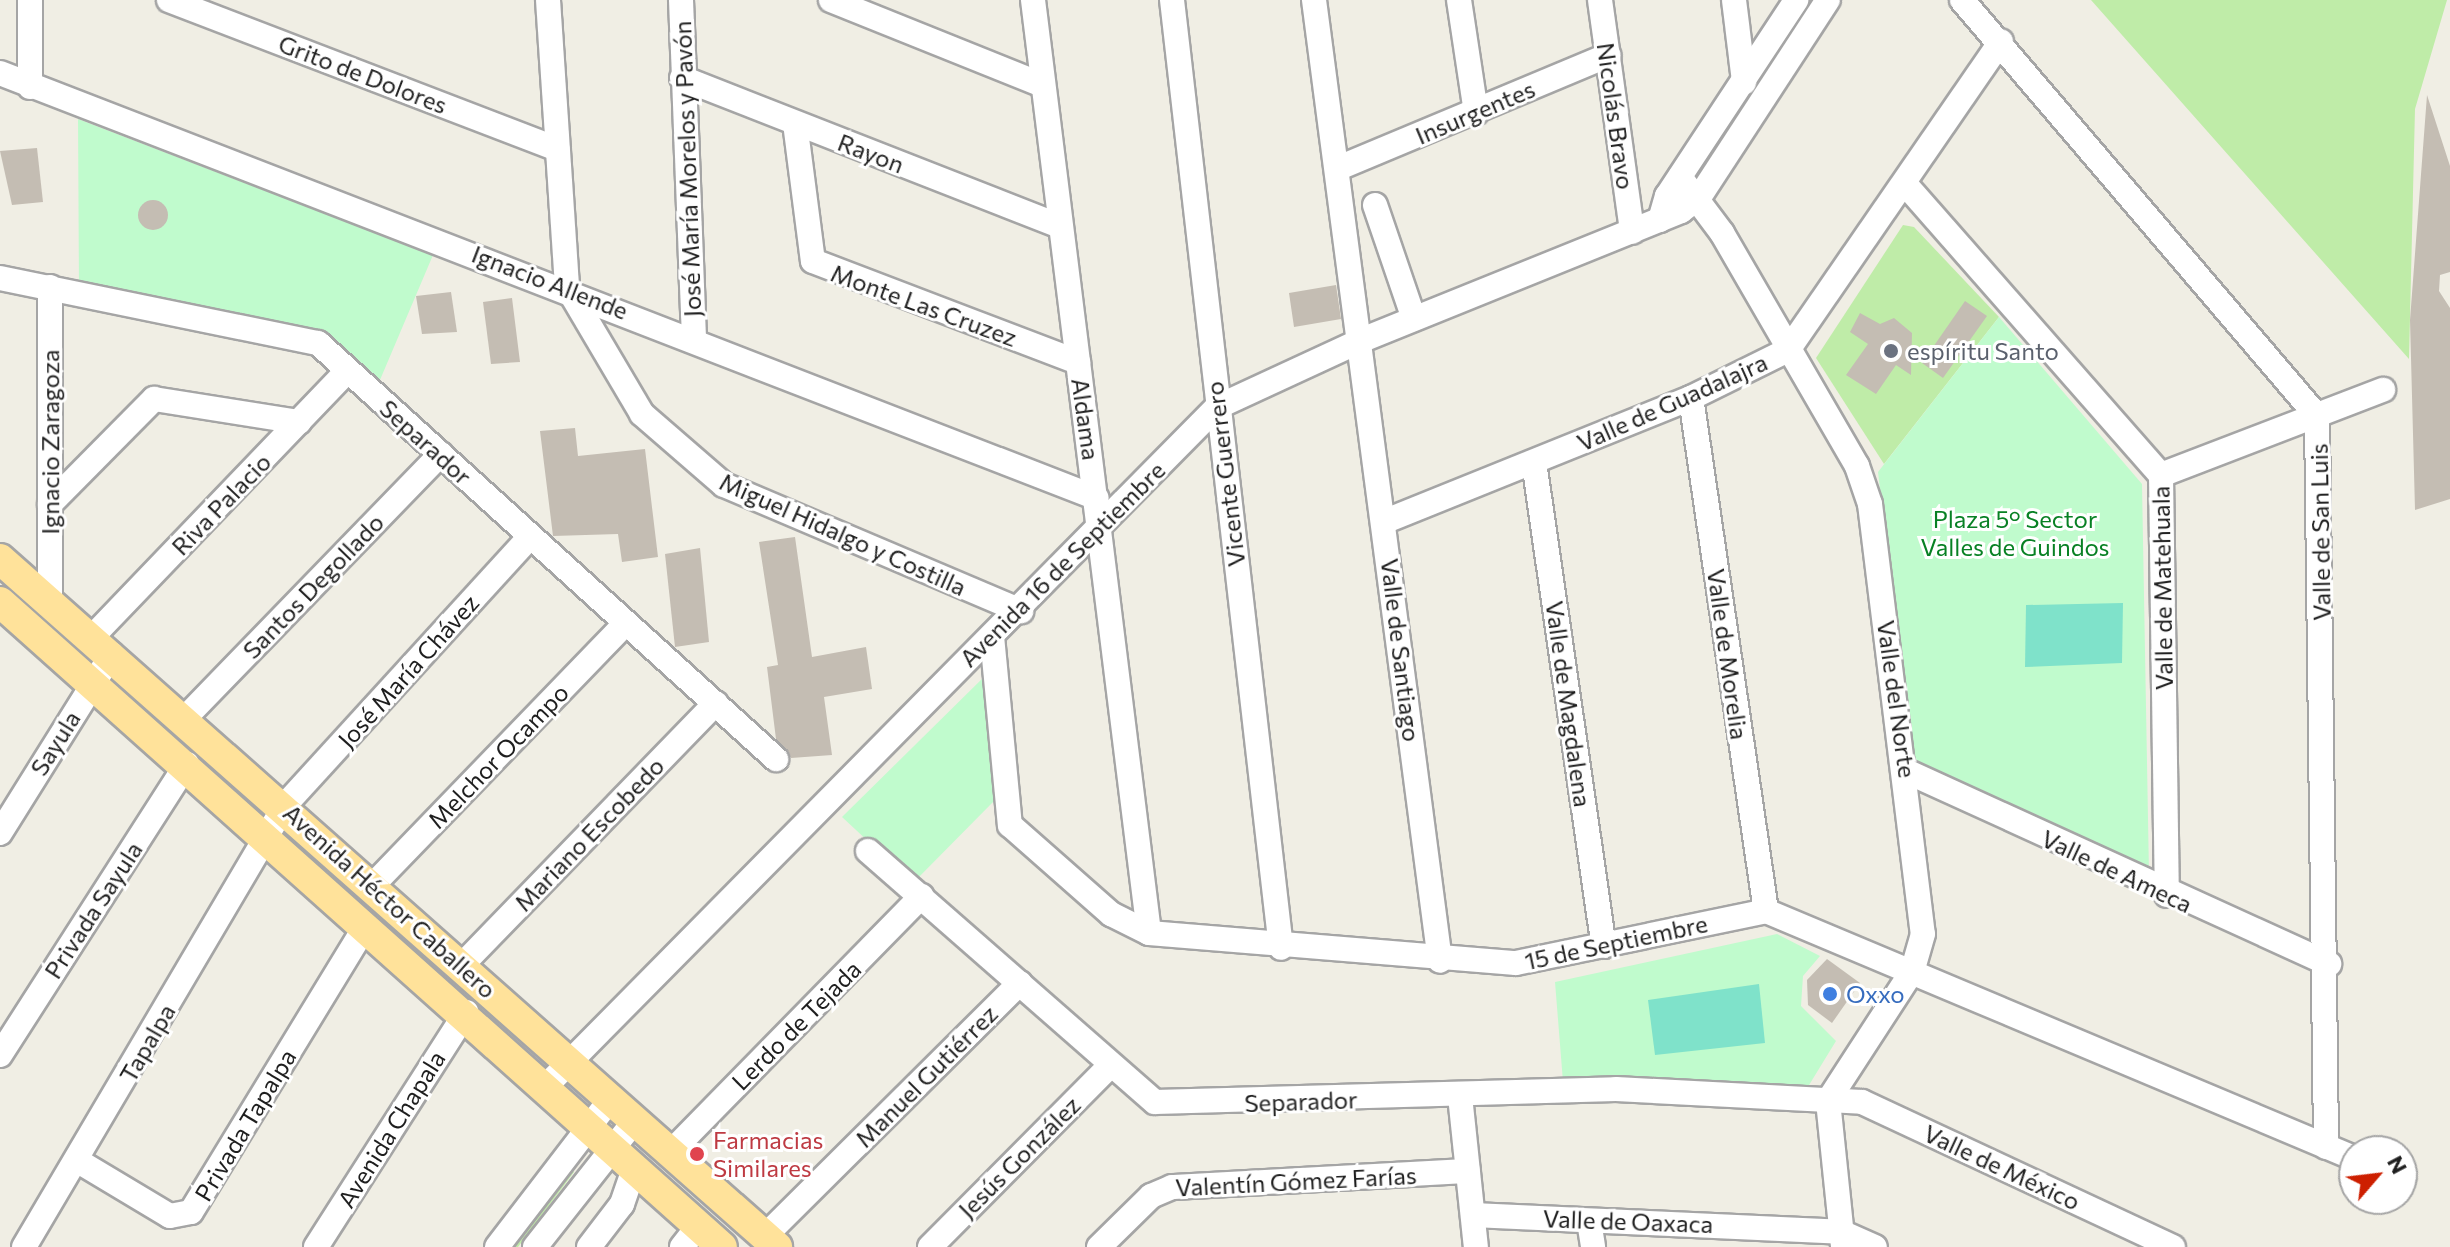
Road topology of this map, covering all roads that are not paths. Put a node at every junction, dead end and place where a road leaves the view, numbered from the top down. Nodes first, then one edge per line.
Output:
1 (30, 0) edge
2 (169, 0) edge
3 (681, 0) edge
4 (831, 0) edge
5 (1033, 0) edge
6 (1172, 0) edge
7 (1314, 0) edge
8 (1459, 0) edge
9 (1600, 0) edge
10 (1734, 0) edge
11 (1796, 0) edge
12 (1828, 0) edge
13 (1962, 0) edge
14 (542, 2) edge
15 (2001, 41) junction
16 (1609, 55) junction
17 (0, 73) edge
18 (682, 78) junction
19 (1744, 82) junction
20 (1042, 85) junction
21 (30, 87) junction
22 (1476, 113) junction
23 (795, 123) junction
24 (557, 149) junction
25 (1341, 167) junction
26 (1680, 177) junction
27 (1906, 185) junction
28 (1700, 196) junction
29 (1375, 205) dead end
30 (1660, 220) junction
31 (1060, 226) junction
32 (1632, 232) junction
33 (0, 278) edge
34 (50, 287) junction
35 (567, 287) junction
36 (1414, 319) junction
37 (694, 339) junction
38 (1362, 340) junction
39 (1788, 350) junction
40 (1078, 362) junction
41 (347, 371) junction
42 (2383, 390) dead end
43 (1691, 398) junction
44 (1217, 407) junction
45 (2317, 416) junction
46 (299, 422) junction
47 (441, 454) junction
48 (1534, 462) junction
49 (2161, 475) junction
50 (1097, 498) junction
51 (50, 504) junction
52 (1386, 521) junction
53 (1103, 523) junction
54 (530, 537) junction
55 (4, 570) edge
56 (50, 597) junction
57 (0, 602) edge
58 (1021, 611) junction
59 (626, 623) junction
60 (992, 636) junction
61 (103, 645) junction
62 (92, 683) junction
63 (716, 703) junction
64 (184, 719) junction
65 (776, 759) dead end
66 (187, 764) junction
67 (1908, 772) junction
68 (285, 805) junction
69 (0, 833) edge
70 (268, 838) junction
71 (868, 851) dead end
72 (370, 888) junction
73 (2167, 895) junction
74 (922, 896) junction
75 (1766, 911) junction
76 (365, 927) junction
77 (1149, 933) junction
78 (1604, 946) junction
79 (1281, 948) junction
80 (1440, 961) junction
81 (2329, 964) junction
82 (461, 966) junction
83 (1913, 970) junction
84 (1020, 983) junction
85 (466, 1012) junction
86 (0, 1055) edge
87 (568, 1063) junction
88 (1109, 1067) junction
89 (547, 1085) junction
90 (1460, 1096) junction
91 (1828, 1101) junction
92 (612, 1131) junction
93 (2326, 1147) junction
94 (2338, 1152) edge
95 (669, 1154) junction
96 (78, 1161) junction
97 (635, 1166) junction
98 (1468, 1171) junction
99 (736, 1214) junction
100 (1473, 1215) junction
101 (1589, 1221) junction
102 (1716, 1236) edge
103 (703, 1239) edge
104 (1842, 1239) edge
105 (771, 1242) edge
106 (24, 1247) edge
107 (316, 1247) edge
108 (497, 1247) edge
109 (535, 1247) edge
110 (589, 1247) edge
111 (930, 1247) edge
112 (1099, 1247) edge
113 (1476, 1247) edge
114 (1593, 1247) edge
115 (1875, 1247) edge
116 (2173, 1247) edge

1 - 21 street
2 - 24 street, Grito de Dolores
3 - 18 street, José María Morelos y Pavón
4 - 20 street
5 - 20 street, Aldama
6 - 44 street, Vicente Guerrero
7 - 25 street
8 - 22 street
9 - 16 street, Nicolás Bravo
10 - 19 street
11 - 19 street
12 - 28 street, Avenida 16 de Septiembre
13 - 15 street, Valle de San Luis
14 - 24 street, Miguel Hidalgo y Costilla
15 - 27 street, Valle de Guadalajra
15 - 45 street, Valle de San Luis
16 - 22 street, Insurgentes
16 - 32 street, Nicolás Bravo
17 - 21 street, Ignacio Allende
18 - 23 street, Rayon
18 - 37 street, José María Morelos y Pavón
19 - 26 street
20 - 31 street, Aldama
21 - 35 street, Ignacio Allende
22 - 25 street, Insurgentes
23 - 31 street, Rayon
23 - 40 street, Monte Las Cruzez
24 - 35 street, Miguel Hidalgo y Costilla
25 - 38 street
26 - 28 street, Valle del Norte
26 - 30 street
27 - 39 street, Valle de Guadalajra
27 - 49 street, Valle de Matehuala
28 - 30 street, Avenida 16 de Septiembre
28 - 39 street, Valle del Norte
29 - 36 street
30 - 32 street, Avenida 16 de Septiembre
31 - 40 street, Aldama
32 - 36 street, Avenida 16 de Septiembre
33 - 34 street, Separador
34 - 41 street, Separador
34 - 51 street, Ignacio Zaragoza
35 - 37 street, Ignacio Allende
35 - 58 street, Miguel Hidalgo y Costilla
36 - 38 street, Avenida 16 de Septiembre
37 - 50 street, Ignacio Allende
38 - 44 street, Avenida 16 de Septiembre
38 - 52 street, Valle de Santiago
39 - 43 street, Valle de Guadalajra
39 - 67 street, Valle del Norte
40 - 50 street, Aldama
41 - 46 street, Riva Palacio
41 - 47 street, Separador
42 - 45 street
43 - 48 street, Valle de Guadalajra
43 - 75 street, Valle de Morelia
44 - 53 street, Avenida 16 de Septiembre
44 - 79 street, Vicente Guerrero
45 - 49 street
45 - 81 street, Valle de San Luis
46 - 51 street
46 - 61 street, Riva Palacio
47 - 54 street, Separador
47 - 64 street, Santos Degollado
48 - 52 street, Valle de Guadalajra
48 - 78 street, Valle de Magdalena
49 - 73 street, Valle de Matehuala
50 - 53 street, Aldama
51 - 56 street, Ignacio Zaragoza
52 - 80 street, Valle de Santiago
53 - 58 street, Avenida 16 de Septiembre
53 - 77 street, Aldama
54 - 59 street, Separador
54 - 68 street, José María Chávez
55 - 56 main road, Avenida Héctor Caballero
56 - 61 main road, Avenida Héctor Caballero
57 - 62 main road, Avenida Héctor Caballero
58 - 60 street, Avenida 16 de Septiembre
59 - 63 street, Separador
59 - 72 street, Melchor Ocampo
60 - 77 street, 15 de Septiembre
60 - 87 street, Avenida 16 de Septiembre
61 - 62 street, Sayula
61 - 64 main road, Avenida Héctor Caballero
62 - 66 main road, Avenida Héctor Caballero
62 - 69 street, Sayula
63 - 65 street, Separador
63 - 82 street, Mariano Escobedo
64 - 68 main road, Avenida Héctor Caballero
66 - 70 main road, Avenida Héctor Caballero
66 - 86 street, Privada Sayula
67 - 73 street, Valle de Ameca
67 - 83 street, Valle del Norte
68 - 70 street, José María Chávez
68 - 72 main road, Avenida Héctor Caballero
70 - 76 main road, Avenida Héctor Caballero
70 - 96 street, Tapalpa
71 - 74 street, Separador
72 - 82 main road, Avenida Héctor Caballero
73 - 81 street, Valle de Ameca
74 - 84 street, Separador
74 - 95 street, Lerdo de Tejada
75 - 78 street, 15 de Septiembre
75 - 83 street
76 - 85 main road, Avenida Héctor Caballero
76 - 96 street, Privada Tapalpa
77 - 79 street, 15 de Septiembre
78 - 80 street, 15 de Septiembre
79 - 80 street, 15 de Septiembre
81 - 93 street, Valle de San Luis
82 - 87 main road, Avenida Héctor Caballero
83 - 91 street, Valle del Norte
83 - 93 street
84 - 88 street, Separador
84 - 105 street, Manuel Gutiérrez
85 - 89 main road, Avenida Héctor Caballero
85 - 107 street, Avenida Chapala
87 - 89 street, Avenida 16 de Septiembre
87 - 92 main road, Avenida Héctor Caballero
88 - 90 street, Separador
88 - 111 street, Jesús González
89 - 92 main road, Avenida Héctor Caballero
90 - 91 street, Separador
90 - 98 street
91 - 104 street
91 - 116 street, Valle de México
92 - 95 main road, Avenida Héctor Caballero
92 - 97 main road, Avenida Héctor Caballero
92 - 108 street
92 - 109 street
93 - 94 street
95 - 99 main road, Avenida Héctor Caballero
96 - 106 street, Tapalpa
97 - 103 main road, Avenida Héctor Caballero
97 - 110 street
98 - 100 street
98 - 112 street, Valentín Gómez Farías
99 - 103 main road
99 - 105 main road, Avenida Héctor Caballero
100 - 101 street, Valle de Oaxaca
100 - 113 street
101 - 102 street, Valle de Oaxaca
101 - 114 street
102 - 104 street, Valle de Oaxaca
104 - 115 street, Valle de Oaxaca

